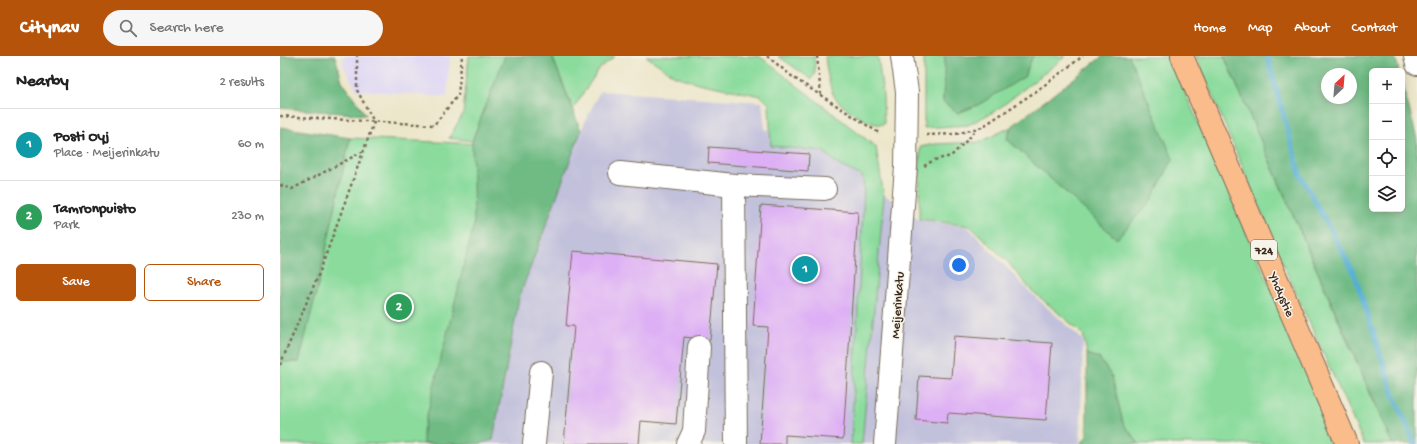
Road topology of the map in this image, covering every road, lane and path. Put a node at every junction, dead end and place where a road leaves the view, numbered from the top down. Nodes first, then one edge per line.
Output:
1 (357, 56) edge
2 (462, 56) edge
3 (767, 56) edge
4 (817, 56) edge
5 (902, 56) edge
6 (1083, 56) edge
7 (1182, 56) edge
8 (1415, 56) edge
9 (1417, 64) edge
10 (820, 96) junction
11 (280, 116) edge
12 (374, 122) junction
13 (974, 129) junction
14 (879, 133) dead end
15 (926, 135) dead end
16 (363, 152) junction
17 (906, 172) junction
18 (620, 173) dead end
19 (280, 185) edge
20 (734, 185) junction
21 (825, 189) dead end
22 (699, 347) dead end
23 (280, 366) edge
24 (541, 372) dead end
25 (534, 444) edge
26 (688, 444) edge
27 (736, 444) edge
28 (885, 444) edge
29 (1347, 444) edge

1 - 12 path
2 - 12 path
3 - 10 path
4 - 10 path
5 - 17 street, Meijerinkatu
6 - 13 path
7 - 29 main road, Yhdystie / 724
8 - 9 street
10 - 14 path
11 - 12 path
12 - 16 path
13 - 15 path
13 - 17 path
16 - 19 path
16 - 23 path
17 - 28 street, Meijerinkatu
18 - 20 street
20 - 21 street
20 - 27 street
22 - 26 street
24 - 25 street

